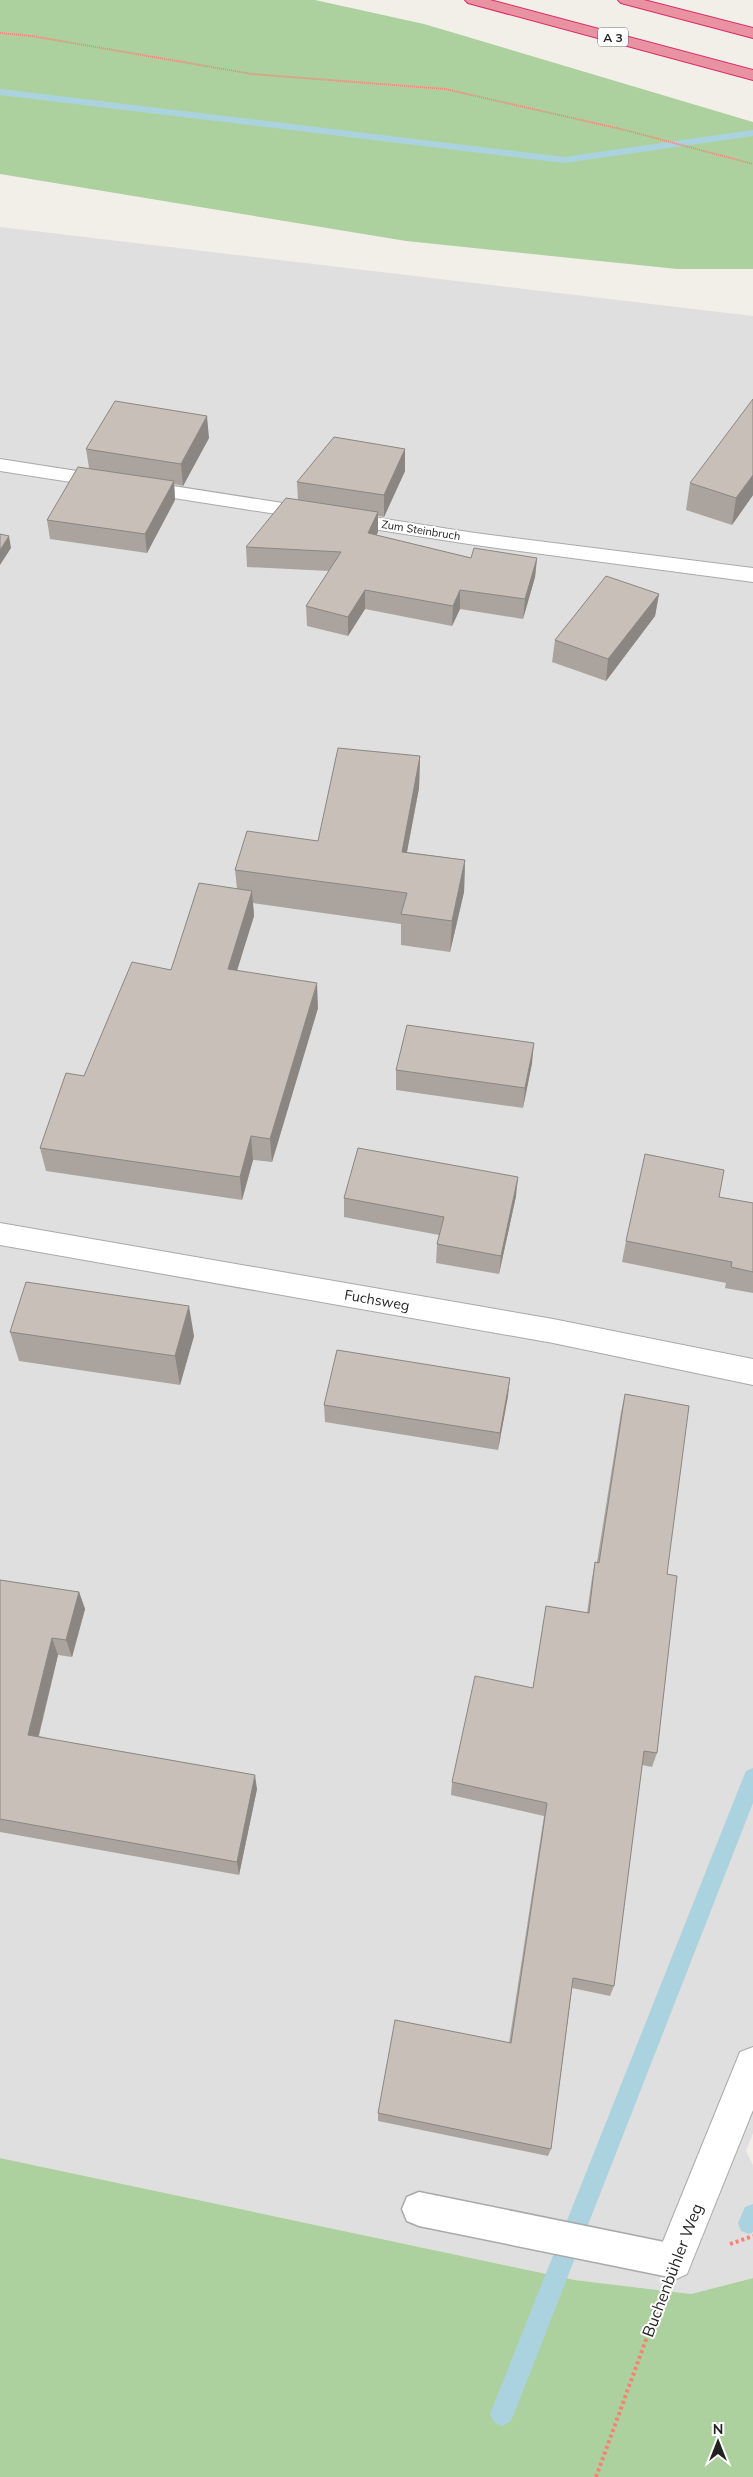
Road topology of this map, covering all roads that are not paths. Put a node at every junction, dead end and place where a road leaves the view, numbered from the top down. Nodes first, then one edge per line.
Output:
1 (473, 0) edge
2 (626, 0) edge
3 (753, 33) edge
4 (753, 75) edge
5 (0, 465) edge
6 (753, 575) edge
7 (0, 1234) edge
8 (753, 1372) edge
9 (753, 2065) edge
10 (419, 2209) dead end
11 (674, 2261) joint

1 - 4 highway, A 3
2 - 3 highway
5 - 6 street, Zum Steinbruch
7 - 8 street, Fuchsweg
9 - 11 street, Buchenbühler Weg
10 - 11 lane

